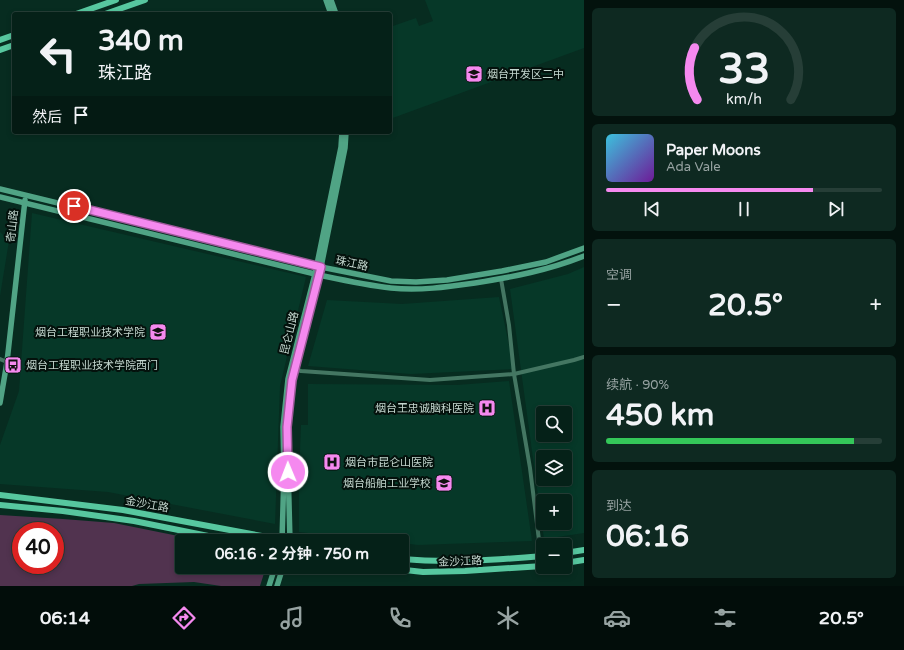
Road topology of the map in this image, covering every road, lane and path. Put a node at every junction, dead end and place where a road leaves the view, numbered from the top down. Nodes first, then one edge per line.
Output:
1 (116, 0) edge
2 (145, 0) edge
3 (326, 0) edge
4 (331, 0) edge
5 (82, 12) edge
6 (110, 12) edge
7 (330, 12) edge
8 (335, 12) edge
9 (12, 36) edge
10 (0, 40) edge
11 (12, 46) edge
12 (0, 50) edge
13 (342, 134) edge
14 (346, 134) edge
15 (0, 189) edge
16 (26, 195) junction
17 (0, 197) edge
18 (25, 202) junction
19 (584, 248) edge
20 (584, 256) edge
21 (319, 266) junction
22 (317, 274) junction
23 (501, 279) junction
24 (584, 357) edge
25 (0, 359) edge
26 (7, 362) junction
27 (291, 368) junction
28 (514, 374) junction
29 (0, 402) edge
30 (0, 495) edge
31 (0, 505) edge
32 (198, 534) edge
33 (249, 534) edge
34 (286, 534) edge
35 (286, 534) edge
36 (540, 538) edge
37 (584, 550) edge
38 (572, 552) edge
39 (536, 557) edge
40 (409, 559) edge
41 (584, 560) edge
42 (572, 562) edge
43 (536, 566) edge
44 (409, 570) edge
45 (273, 574) edge
46 (281, 574) edge
47 (269, 586) edge
48 (277, 586) edge

1 - 5 main road
2 - 6 main road
3 - 7 main road
4 - 8 main road
9 - 10 main road
11 - 12 main road
13 - 21 main road, 昆仑山路
14 - 21 main road, 昆仑山路
15 - 16 main road, 珠江路
16 - 18 main road, 奇山路
16 - 21 main road, 珠江路
17 - 18 main road
18 - 22 main road
18 - 26 main road, 奇山路
19 - 21 main road, 珠江路
20 - 23 main road
21 - 22 main road, 昆仑山路
22 - 23 main road
22 - 27 main road, 昆仑山路
22 - 34 main road, 昆仑山路
23 - 28 street
24 - 28 street
25 - 26 street
26 - 29 main road, 奇山路
27 - 28 street
27 - 35 main road, 昆仑山路
28 - 36 street
30 - 33 main road, 金沙江路
31 - 32 main road, 金沙江路
37 - 38 main road
39 - 40 main road, 金沙江路
41 - 42 main road
43 - 44 main road, 金沙江路
45 - 47 main road
46 - 48 main road

